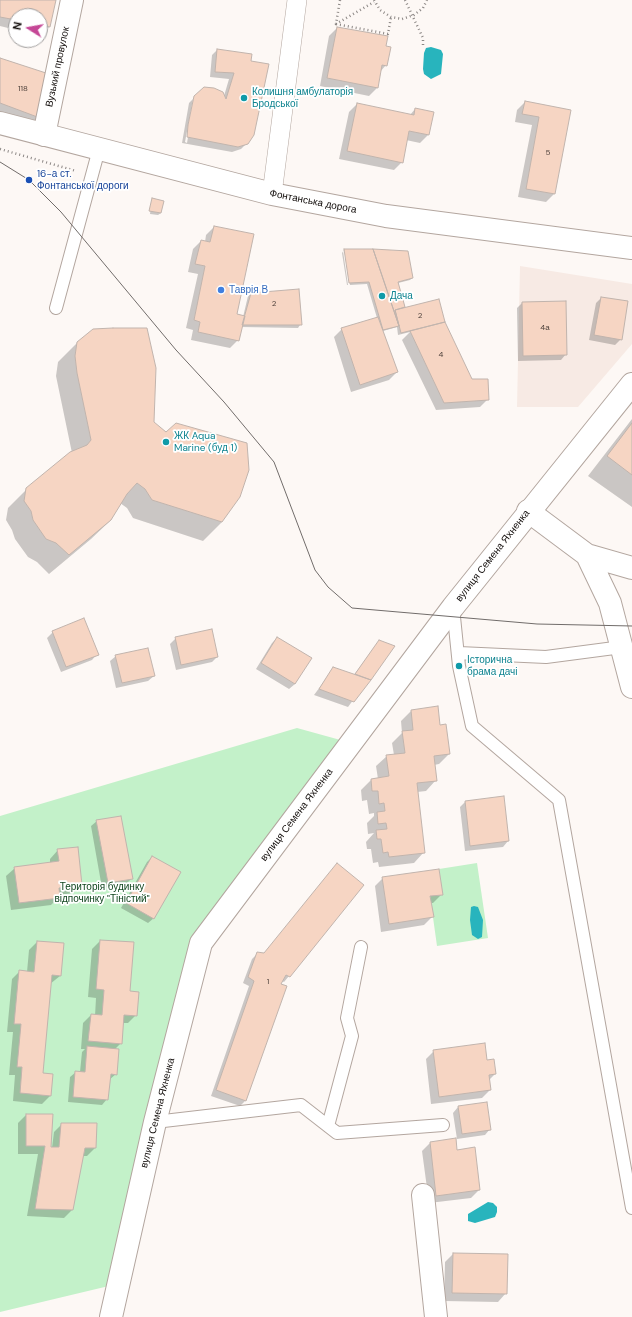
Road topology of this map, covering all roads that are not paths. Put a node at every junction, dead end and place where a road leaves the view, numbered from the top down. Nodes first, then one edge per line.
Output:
1 (72, 0) edge
2 (297, 0) edge
3 (0, 123) edge
4 (44, 135) junction
5 (100, 149) junction
6 (272, 194) junction
7 (632, 248) edge
8 (56, 308) dead end
9 (632, 384) edge
10 (528, 511) junction
11 (587, 555) junction
12 (632, 568) edge
13 (453, 607) junction
14 (622, 647) junction
15 (459, 653) junction
16 (632, 687) edge
17 (361, 947) dead end
18 (155, 1122) junction
19 (443, 1125) dead end
20 (328, 1126) junction
21 (423, 1195) dead end
22 (632, 1208) edge
23 (111, 1317) edge
24 (436, 1317) edge

1 - 4 street, Вузький провулок
2 - 6 street
3 - 4 street, Фонтанська дорога
4 - 5 street, Фонтанська дорога
5 - 6 street, Фонтанська дорога
5 - 8 lane
6 - 7 street, Фонтанська дорога
9 - 10 street, вулиця Семена Яхненка
10 - 11 street
10 - 13 street, вулиця Семена Яхненка
11 - 12 street
11 - 14 street
13 - 15 lane
13 - 18 street, вулиця Семена Яхненка
14 - 15 lane
14 - 16 street
15 - 22 lane
17 - 20 lane
18 - 20 lane
18 - 23 street, вулиця Семена Яхненка
19 - 20 lane
21 - 24 street

